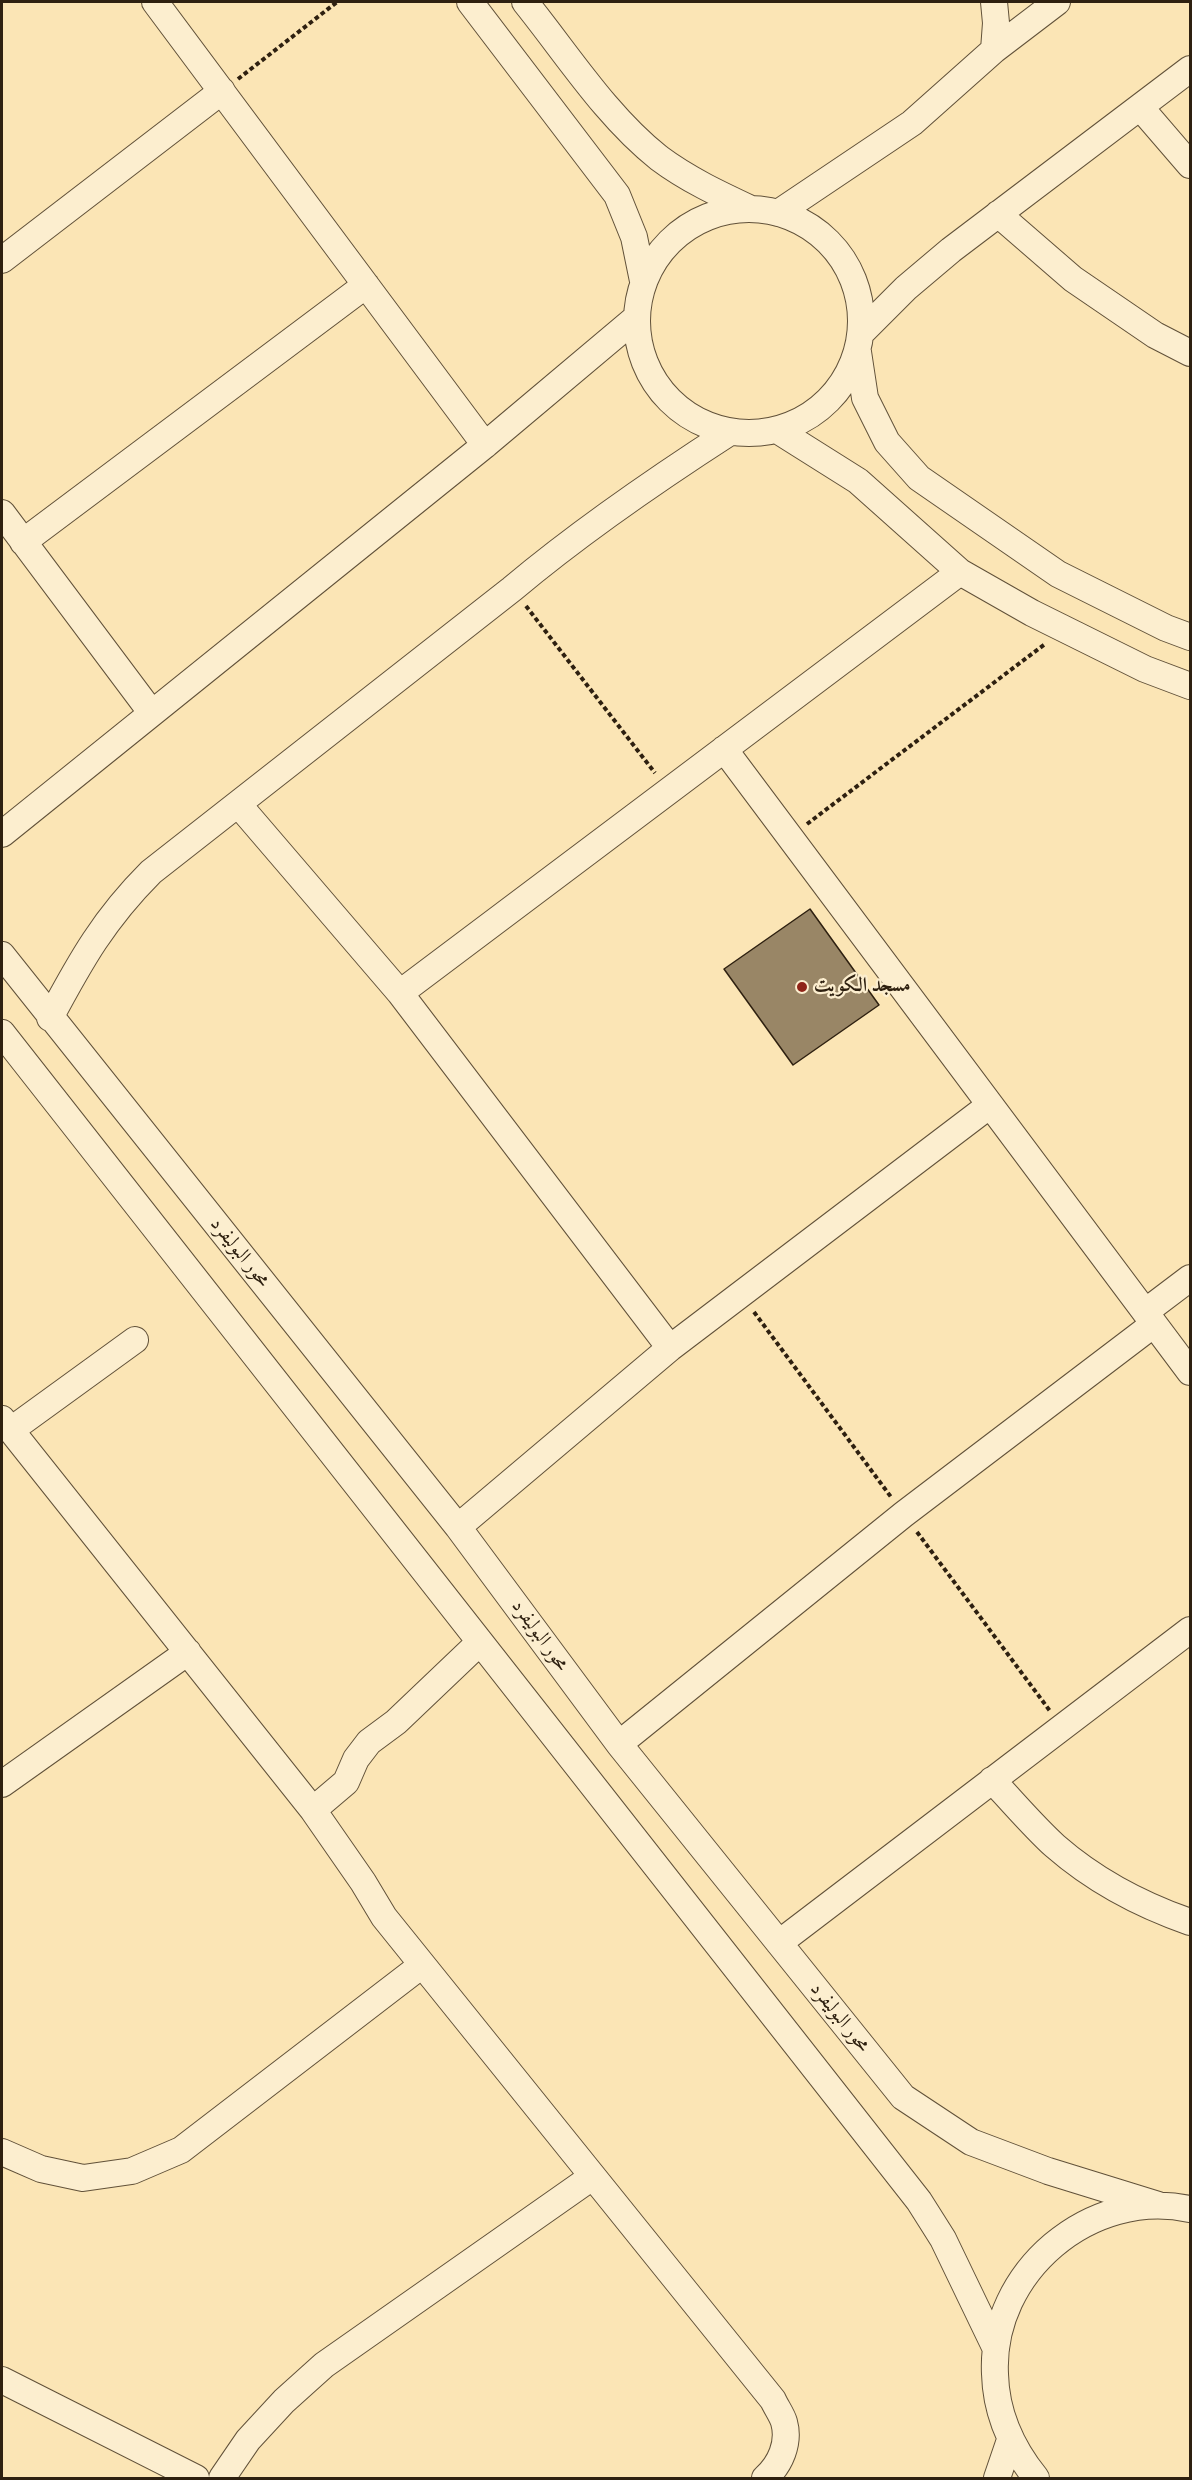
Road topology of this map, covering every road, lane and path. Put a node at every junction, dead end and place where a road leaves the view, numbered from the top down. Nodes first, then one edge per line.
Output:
1 (155, 2) edge
2 (337, 2) edge
3 (470, 2) edge
4 (525, 2) edge
5 (994, 2) edge
6 (1057, 2) edge
7 (994, 50) junction
8 (1191, 69) edge
9 (222, 91) junction
10 (1140, 107) junction
11 (1191, 165) edge
12 (751, 209) junction
13 (778, 213) junction
14 (998, 214) junction
15 (2, 260) edge
16 (644, 281) junction
17 (366, 285) junction
18 (636, 318) junction
19 (860, 342) junction
20 (1191, 353) edge
21 (777, 430) junction
22 (730, 432) junction
23 (485, 445) junction
24 (2, 513) edge
25 (23, 542) junction
26 (960, 572) junction
27 (512, 589) junction
28 (1065, 629) junction
29 (1191, 637) edge
30 (1191, 686) edge
31 (151, 712) junction
32 (724, 749) junction
33 (669, 791) junction
34 (238, 804) junction
35 (2, 834) edge
36 (790, 837) junction
37 (2, 955) edge
38 (400, 993) junction
39 (50, 1018) junction
40 (2, 1033) edge
41 (990, 1105) junction
42 (1191, 1278) edge
43 (1150, 1318) junction
44 (135, 1341) dead end
45 (670, 1348) junction
46 (1191, 1372) edge
47 (6, 1425) edge
48 (458, 1527) junction
49 (1191, 1630) edge
50 (480, 1642) junction
51 (188, 1652) junction
52 (619, 1744) junction
53 (992, 1780) junction
54 (2, 1784) edge
55 (313, 1810) junction
56 (1191, 1922) edge
57 (779, 1943) junction
58 (422, 1965) junction
59 (2, 2152) edge
60 (592, 2177) junction
61 (1158, 2205) junction
62 (1191, 2209) edge
63 (996, 2349) junction
64 (2, 2380) edge
65 (1010, 2440) junction
66 (195, 2478) edge
67 (222, 2478) edge
68 (765, 2478) edge
69 (997, 2478) edge
70 (1036, 2478) edge

1 - 9 street
2 - 9 path
3 - 16 street
4 - 12 street
5 - 7 street
6 - 7 street
7 - 13 street
8 - 10 street
9 - 15 street
9 - 17 street
10 - 11 street
10 - 14 street
12 - 13 street
12 - 16 street
13 - 19 street
14 - 19 street
14 - 20 street
16 - 18 street
17 - 23 street
17 - 25 street
18 - 22 street
18 - 23 street
19 - 21 street
19 - 29 street
21 - 22 street
21 - 26 street
22 - 27 street
23 - 31 street
24 - 25 street
25 - 31 street
26 - 28 street
26 - 32 street
27 - 33 path
27 - 34 street
28 - 30 street
28 - 36 path
31 - 35 street
32 - 33 street
32 - 36 street
33 - 38 street
34 - 38 street
34 - 39 street
36 - 41 street
37 - 39 street, محور البوليفرد
38 - 45 street
39 - 48 street, محور البوليفرد
40 - 50 street
41 - 43 street
41 - 45 street
42 - 43 street
43 - 46 street
43 - 52 street
44 - 47 street
45 - 48 street
47 - 51 street
48 - 52 street, محور البوليفرد
49 - 53 street
50 - 55 street
50 - 63 street
51 - 54 street
51 - 55 street
52 - 57 street, محور البوليفرد
53 - 56 street
53 - 57 street
55 - 58 street
57 - 61 street, محور البوليفرد
58 - 59 street
58 - 60 street
60 - 67 street
60 - 68 street
61 - 62 street
61 - 63 street
63 - 65 street
64 - 66 street
65 - 69 street
65 - 70 street

